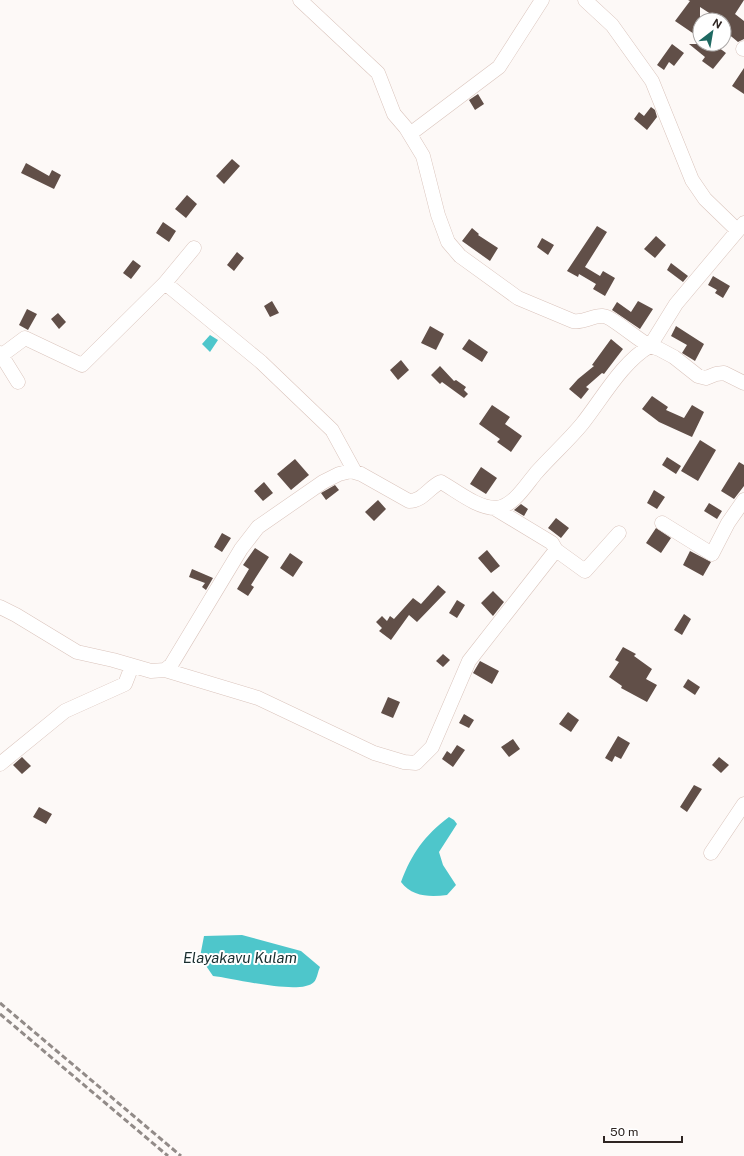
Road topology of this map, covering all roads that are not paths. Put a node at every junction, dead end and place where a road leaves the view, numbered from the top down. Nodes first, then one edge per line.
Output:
1 (300, 0) edge
2 (542, 0) edge
3 (585, 0) edge
4 (410, 134) junction
5 (740, 227) edge
6 (194, 248) dead end
7 (165, 283) junction
8 (650, 346) junction
9 (1, 354) edge
10 (18, 382) dead end
11 (744, 383) edge
12 (355, 472) junction
13 (744, 500) edge
14 (494, 508) junction
15 (662, 522) dead end
16 (619, 533) dead end
17 (556, 550) junction
18 (0, 607) edge
19 (132, 666) junction
20 (165, 670) junction
21 (0, 764) edge
22 (744, 804) edge
23 (711, 853) dead end

1 - 4 street
2 - 4 street
3 - 5 street
4 - 8 street
5 - 8 street
6 - 7 street
7 - 9 street
7 - 12 street
8 - 11 street
8 - 14 street
9 - 10 street
12 - 14 street
12 - 20 street
13 - 15 street
14 - 17 street
16 - 17 street
17 - 20 street
18 - 19 street
19 - 20 street
19 - 21 street
22 - 23 street

